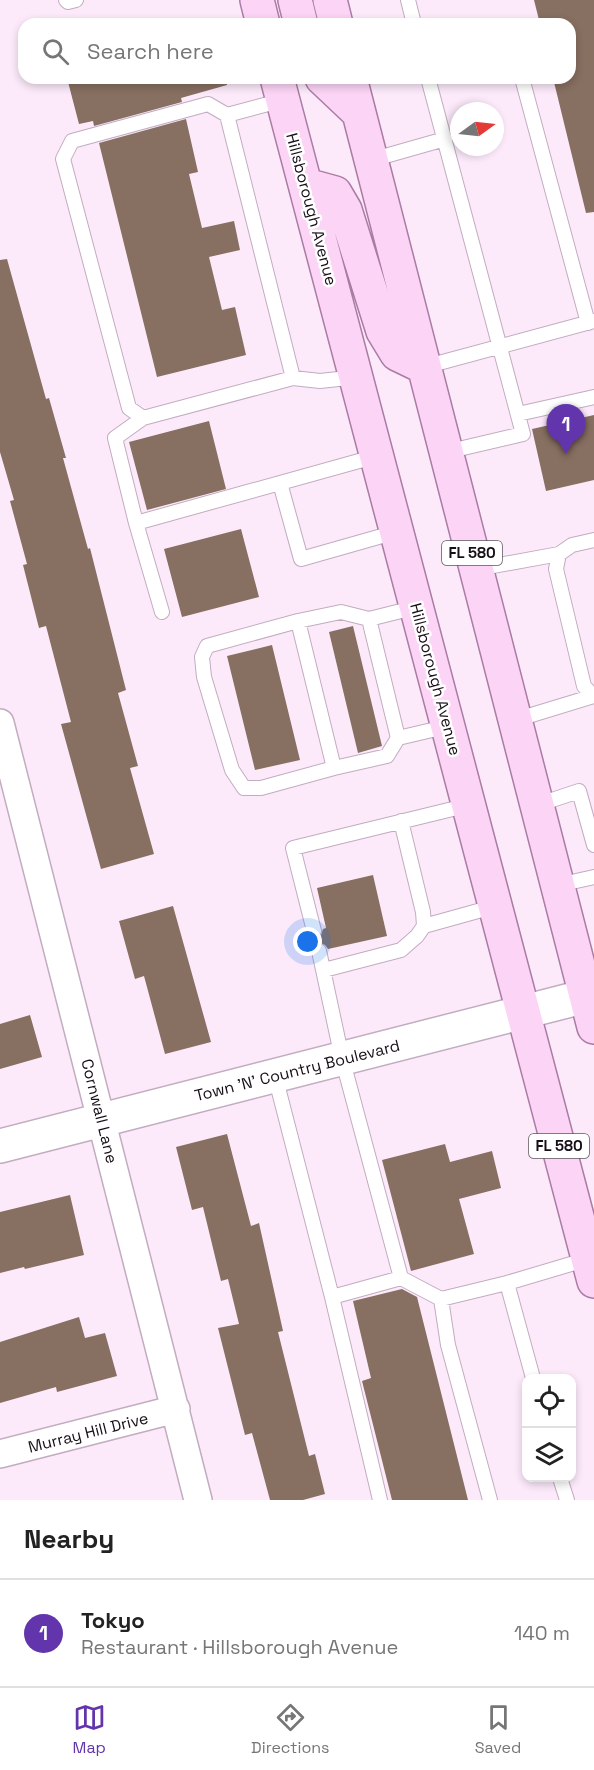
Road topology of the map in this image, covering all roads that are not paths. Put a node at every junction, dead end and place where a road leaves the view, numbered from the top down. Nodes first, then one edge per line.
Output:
1 (66, 0) edge
2 (76, 0) edge
3 (256, 0) edge
4 (295, 0) edge
5 (330, 0) edge
6 (408, 0) edge
7 (261, 18) edge
8 (300, 18) edge
9 (334, 18) edge
10 (412, 18) edge
11 (328, 84) edge
12 (352, 84) edge
13 (430, 84) edge
14 (524, 84) edge
15 (280, 89) edge
16 (359, 113) junction
17 (227, 115) junction
18 (445, 139) junction
19 (371, 160) junction
20 (306, 185) junction
21 (591, 322) edge
22 (500, 346) junction
23 (424, 366) junction
24 (357, 377) junction
25 (293, 378) junction
26 (594, 396) edge
27 (518, 414) junction
28 (143, 418) junction
29 (446, 452) junction
30 (377, 456) junction
31 (280, 483) junction
32 (136, 523) junction
33 (397, 531) junction
34 (594, 540) edge
35 (559, 554) junction
36 (477, 569) junction
37 (417, 606) junction
38 (162, 612) dead end
39 (369, 618) junction
40 (298, 621) junction
41 (593, 696) edge
42 (515, 720) junction
43 (449, 726) junction
44 (2, 737) edge
45 (398, 738) junction
46 (334, 768) junction
47 (469, 805) junction
48 (537, 805) junction
49 (401, 821) junction
50 (594, 845) edge
51 (594, 877) edge
52 (558, 885) junction
53 (496, 906) junction
54 (424, 926) junction
55 (314, 931) dead end
56 (319, 951) dead end
57 (324, 970) junction
58 (590, 995) edge
59 (525, 1012) junction
60 (594, 1027) edge
61 (342, 1059) junction
62 (275, 1076) junction
63 (102, 1120) junction
64 (0, 1146) edge
65 (591, 1270) edge
66 (401, 1278) junction
67 (507, 1282) junction
68 (332, 1297) junction
69 (441, 1299) junction
70 (532, 1374) edge
71 (176, 1409) junction
72 (0, 1454) edge
73 (561, 1482) edge
74 (198, 1500) edge
75 (380, 1500) edge
76 (490, 1500) edge
77 (567, 1500) edge

1 - 2 lane
3 - 7 main road
4 - 8 main road
5 - 9 main road
6 - 10 lane
11 - 16 main road
12 - 16 main road, FL 580
13 - 18 lane
14 - 21 lane
15 - 17 lane
15 - 20 main road, Hillsborough Avenue / FL 580
16 - 19 main road, FL 580
17 - 25 lane
17 - 28 lane
18 - 19 lane
18 - 22 lane
19 - 23 main road, FL 580
20 - 23 main road
20 - 24 main road, Hillsborough Avenue / FL 580
21 - 22 lane
22 - 23 lane
22 - 27 lane
23 - 29 main road, FL 580
24 - 25 lane
24 - 30 main road, Hillsborough Avenue / FL 580
25 - 28 lane
26 - 27 lane
27 - 29 lane
28 - 32 lane
29 - 36 main road, FL 580
30 - 31 lane
30 - 33 main road, Hillsborough Avenue / FL 580
31 - 32 lane
31 - 33 lane
32 - 38 lane
33 - 37 main road, Hillsborough Avenue / FL 580
34 - 35 lane
35 - 36 lane
35 - 41 lane
36 - 42 main road, FL 580
37 - 39 lane
37 - 43 main road, Hillsborough Avenue / FL 580
39 - 40 lane
39 - 45 lane
40 - 46 lane
40 - 46 lane
41 - 42 lane
42 - 48 main road, FL 580
43 - 45 lane
43 - 47 main road, Hillsborough Avenue / FL 580
44 - 63 street, Cornwall Lane
45 - 46 lane
47 - 49 lane
47 - 53 main road, Hillsborough Avenue / FL 580
48 - 50 lane
48 - 52 main road, FL 580
49 - 54 lane
49 - 55 lane
51 - 52 lane
52 - 58 main road, FL 580
53 - 54 lane
53 - 59 main road, Hillsborough Avenue / FL 580
54 - 57 lane
56 - 57 lane
57 - 61 lane
58 - 59 street, Town 'N' Country Boulevard
58 - 60 main road, FL 580
59 - 61 street, Town 'N' Country Boulevard
59 - 65 main road, Hillsborough Avenue / FL 580
61 - 62 street, Town 'N' Country Boulevard
61 - 66 lane
62 - 63 street, Town 'N' Country Boulevard
62 - 68 lane
63 - 64 street, Town 'N' Country Boulevard
63 - 71 street, Cornwall Lane
65 - 67 lane
66 - 68 lane
66 - 69 lane
67 - 69 lane
67 - 70 lane
68 - 75 lane
69 - 76 lane
71 - 72 street, Murray Hill Drive
71 - 74 street, Cornwall Lane
73 - 77 lane

